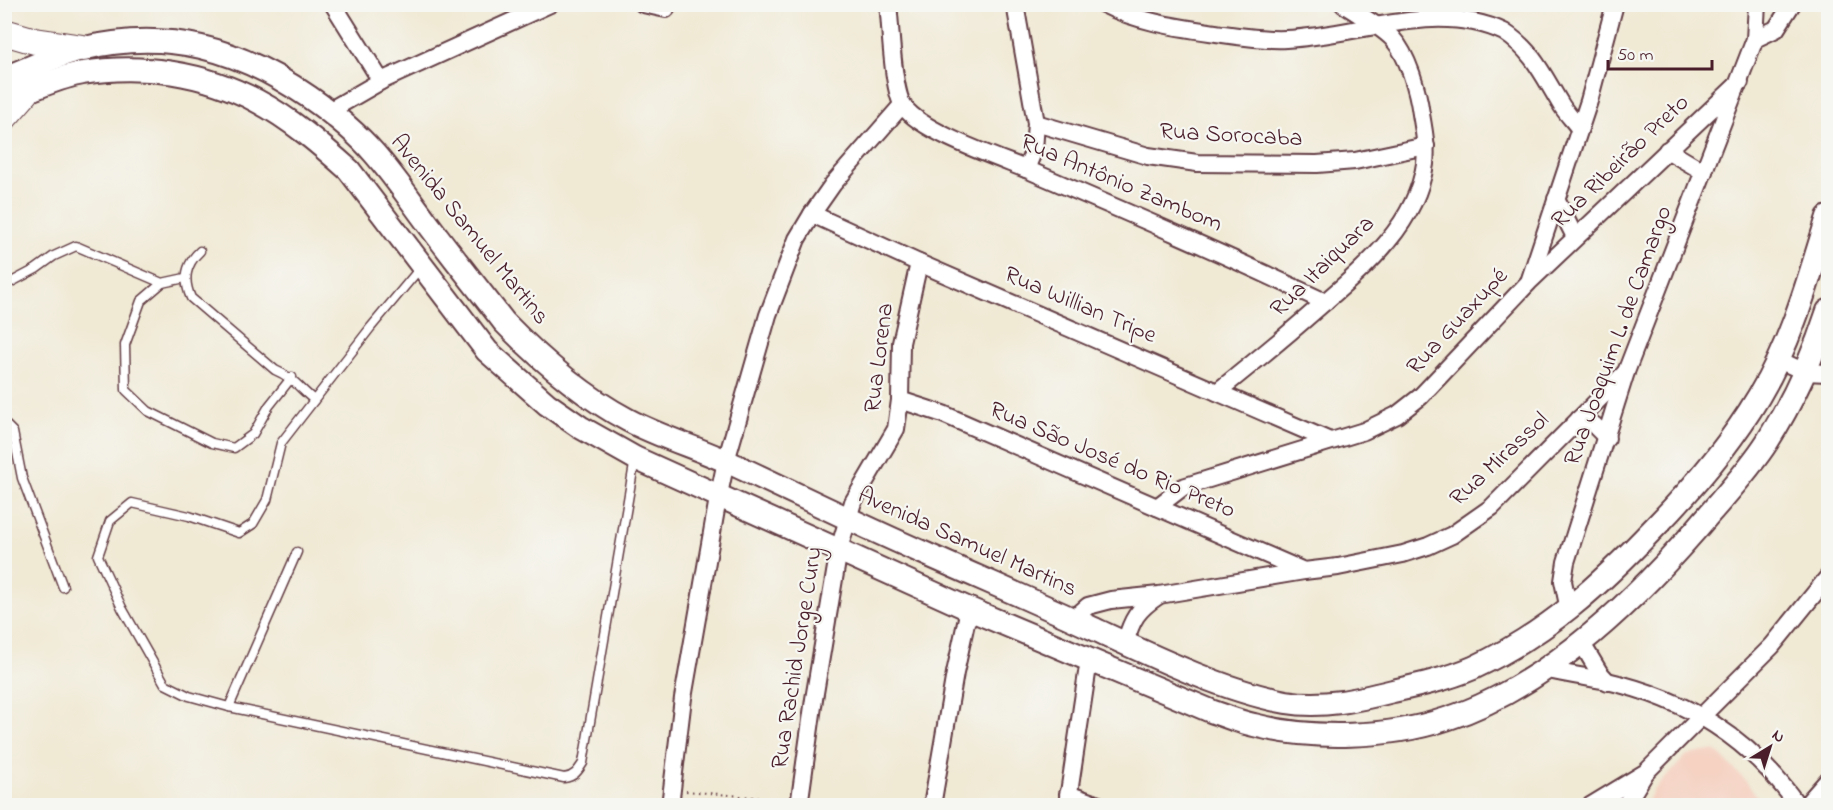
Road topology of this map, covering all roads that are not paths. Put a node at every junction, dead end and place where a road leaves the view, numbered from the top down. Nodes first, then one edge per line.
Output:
1 (333, 4) edge
2 (550, 4) edge
3 (643, 4) edge
4 (888, 4) edge
5 (1014, 4) edge
6 (1103, 4) edge
7 (1343, 4) edge
8 (1615, 4) edge
9 (1792, 4) edge
10 (1758, 7) edge
11 (666, 9) dead end
12 (1782, 22) junction
13 (1372, 23) junction
14 (4, 32) edge
15 (1755, 39) junction
16 (83, 48) junction
17 (261, 68) junction
18 (4, 78) edge
19 (381, 81) junction
20 (1740, 82) junction
21 (225, 88) junction
22 (23, 93) edge
23 (902, 105) junction
24 (328, 111) junction
25 (4, 118) edge
26 (1036, 123) junction
27 (1579, 128) junction
28 (4, 133) edge
29 (1426, 146) junction
30 (1667, 150) junction
31 (1026, 169) junction
32 (1704, 172) junction
33 (399, 185) junction
34 (363, 188) junction
35 (1556, 199) junction
36 (812, 214) junction
37 (1828, 217) edge
38 (1575, 237) junction
39 (200, 251) dead end
40 (919, 263) junction
41 (421, 267) junction
42 (185, 278) junction
43 (1529, 282) junction
44 (162, 284) junction
45 (4, 286) edge
46 (1325, 302) junction
47 (1795, 318) junction
48 (1827, 324) edge
49 (1779, 360) junction
50 (1626, 372) junction
51 (1805, 372) junction
52 (1828, 373) edge
53 (292, 377) junction
54 (1217, 392) junction
55 (900, 399) junction
56 (314, 400) junction
57 (1579, 419) junction
58 (4, 423) edge
59 (1606, 438) junction
60 (1330, 441) junction
61 (635, 458) junction
62 (726, 461) junction
63 (719, 495) junction
64 (1157, 507) junction
65 (847, 519) junction
66 (839, 549) junction
67 (297, 552) dead end
68 (1305, 571) junction
69 (1828, 577) edge
70 (63, 587) dead end
71 (1159, 595) junction
72 (969, 609) junction
73 (1569, 610) junction
74 (1073, 619) junction
75 (1536, 632) junction
76 (1581, 642) junction
77 (1125, 643) junction
78 (1068, 650) junction
79 (1089, 660) junction
80 (1544, 669) junction
81 (1114, 670) junction
82 (1608, 682) junction
83 (229, 707) junction
84 (1702, 715) junction
85 (1646, 772) junction
86 (1828, 780) edge
87 (671, 797) edge
88 (1068, 800) edge
89 (800, 803) edge
90 (932, 806) edge
91 (1101, 806) edge
92 (1590, 806) edge
93 (1625, 806) edge
94 (1798, 806) edge
95 (1805, 806) edge

1 - 19 street
2 - 19 street
3 - 11 street
4 - 23 street
5 - 26 street
6 - 13 street
7 - 13 street, Rua Itaiquara
8 - 27 street, Rua Guaxupé
9 - 12 street
10 - 12 street
10 - 15 street, Rua Ribeirão Preto
12 - 15 street
13 - 27 street
13 - 29 street, Rua Itaiquara
14 - 16 main road
15 - 20 street, Rua Ribeirão Preto
16 - 17 main road, Avenida Samuel Martins
16 - 18 main road, Avenida Samuel Martins
17 - 21 main road
17 - 24 main road, Avenida Samuel Martins
19 - 24 street
20 - 30 street, Rua Ribeirão Preto
20 - 32 street, Rua Joaquim L. de Camargo
21 - 22 main road
21 - 34 main road
22 - 25 main road
22 - 28 street
23 - 31 street, Rua Antônio Zambom
23 - 36 street
24 - 33 main road, Avenida Samuel Martins
26 - 29 street, Rua Sorocaba
26 - 31 street
27 - 35 street, Rua Guaxupé
29 - 46 street, Rua Itaiquara
30 - 32 street
30 - 38 street, Rua Ribeirão Preto
31 - 46 street, Rua Antônio Zambom
32 - 50 street, Rua Joaquim L. de Camargo
33 - 34 main road
33 - 62 main road, Avenida Samuel Martins
34 - 41 main road
35 - 38 street
35 - 43 street, Rua Guaxupé
36 - 40 street, Rua Willian Tripe
36 - 62 street
37 - 47 main road, Avenida Samuel Martins
38 - 43 street, Rua Ribeirão Preto
39 - 42 lane
40 - 54 street, Rua Willian Tripe
40 - 55 street, Rua Lorena
41 - 56 lane
41 - 61 main road
42 - 44 lane
42 - 53 lane
43 - 60 street, Rua Guaxupé
44 - 45 lane
44 - 53 lane
46 - 54 street, Rua Itaiquara
47 - 48 street
47 - 49 main road, Avenida Samuel Martins
48 - 51 main road
49 - 51 street
49 - 73 main road, Avenida Samuel Martins
50 - 57 street, Rua Mirassol
50 - 59 street, Rua Joaquim L. de Camargo
51 - 52 street
51 - 76 main road
53 - 56 lane
54 - 60 street, Rua Willian Tripe
55 - 64 street, Rua São José do Rio Preto
55 - 65 street, Rua Lorena
56 - 83 lane
57 - 59 street
57 - 68 street, Rua Mirassol
58 - 70 lane
59 - 73 street, Rua Joaquim L. de Camargo
60 - 64 street, Rua Guaxupé
61 - 63 main road
61 - 83 lane
62 - 63 street
62 - 65 main road, Avenida Samuel Martins
63 - 66 main road
63 - 87 street
64 - 68 street, Rua São José do Rio Preto
65 - 66 street, Rua Rachid Jorge Cury
65 - 74 main road, Avenida Samuel Martins
66 - 72 main road
66 - 89 street, Rua Rachid Jorge Cury
67 - 83 lane
68 - 71 street, Rua Mirassol
69 - 84 street
71 - 74 street, Rua Mirassol
71 - 77 street
72 - 78 main road
72 - 90 street
73 - 75 main road, Avenida Samuel Martins
73 - 76 main road
74 - 77 main road, Avenida Samuel Martins
74 - 78 main road
75 - 77 main road, Avenida Samuel Martins
75 - 80 main road
76 - 80 main road
76 - 82 street
77 - 81 main road
78 - 79 main road
79 - 81 main road
79 - 88 street
80 - 81 main road
80 - 82 street
82 - 84 street
84 - 85 street
84 - 94 street
85 - 92 street
85 - 93 street
86 - 95 street
88 - 91 street

